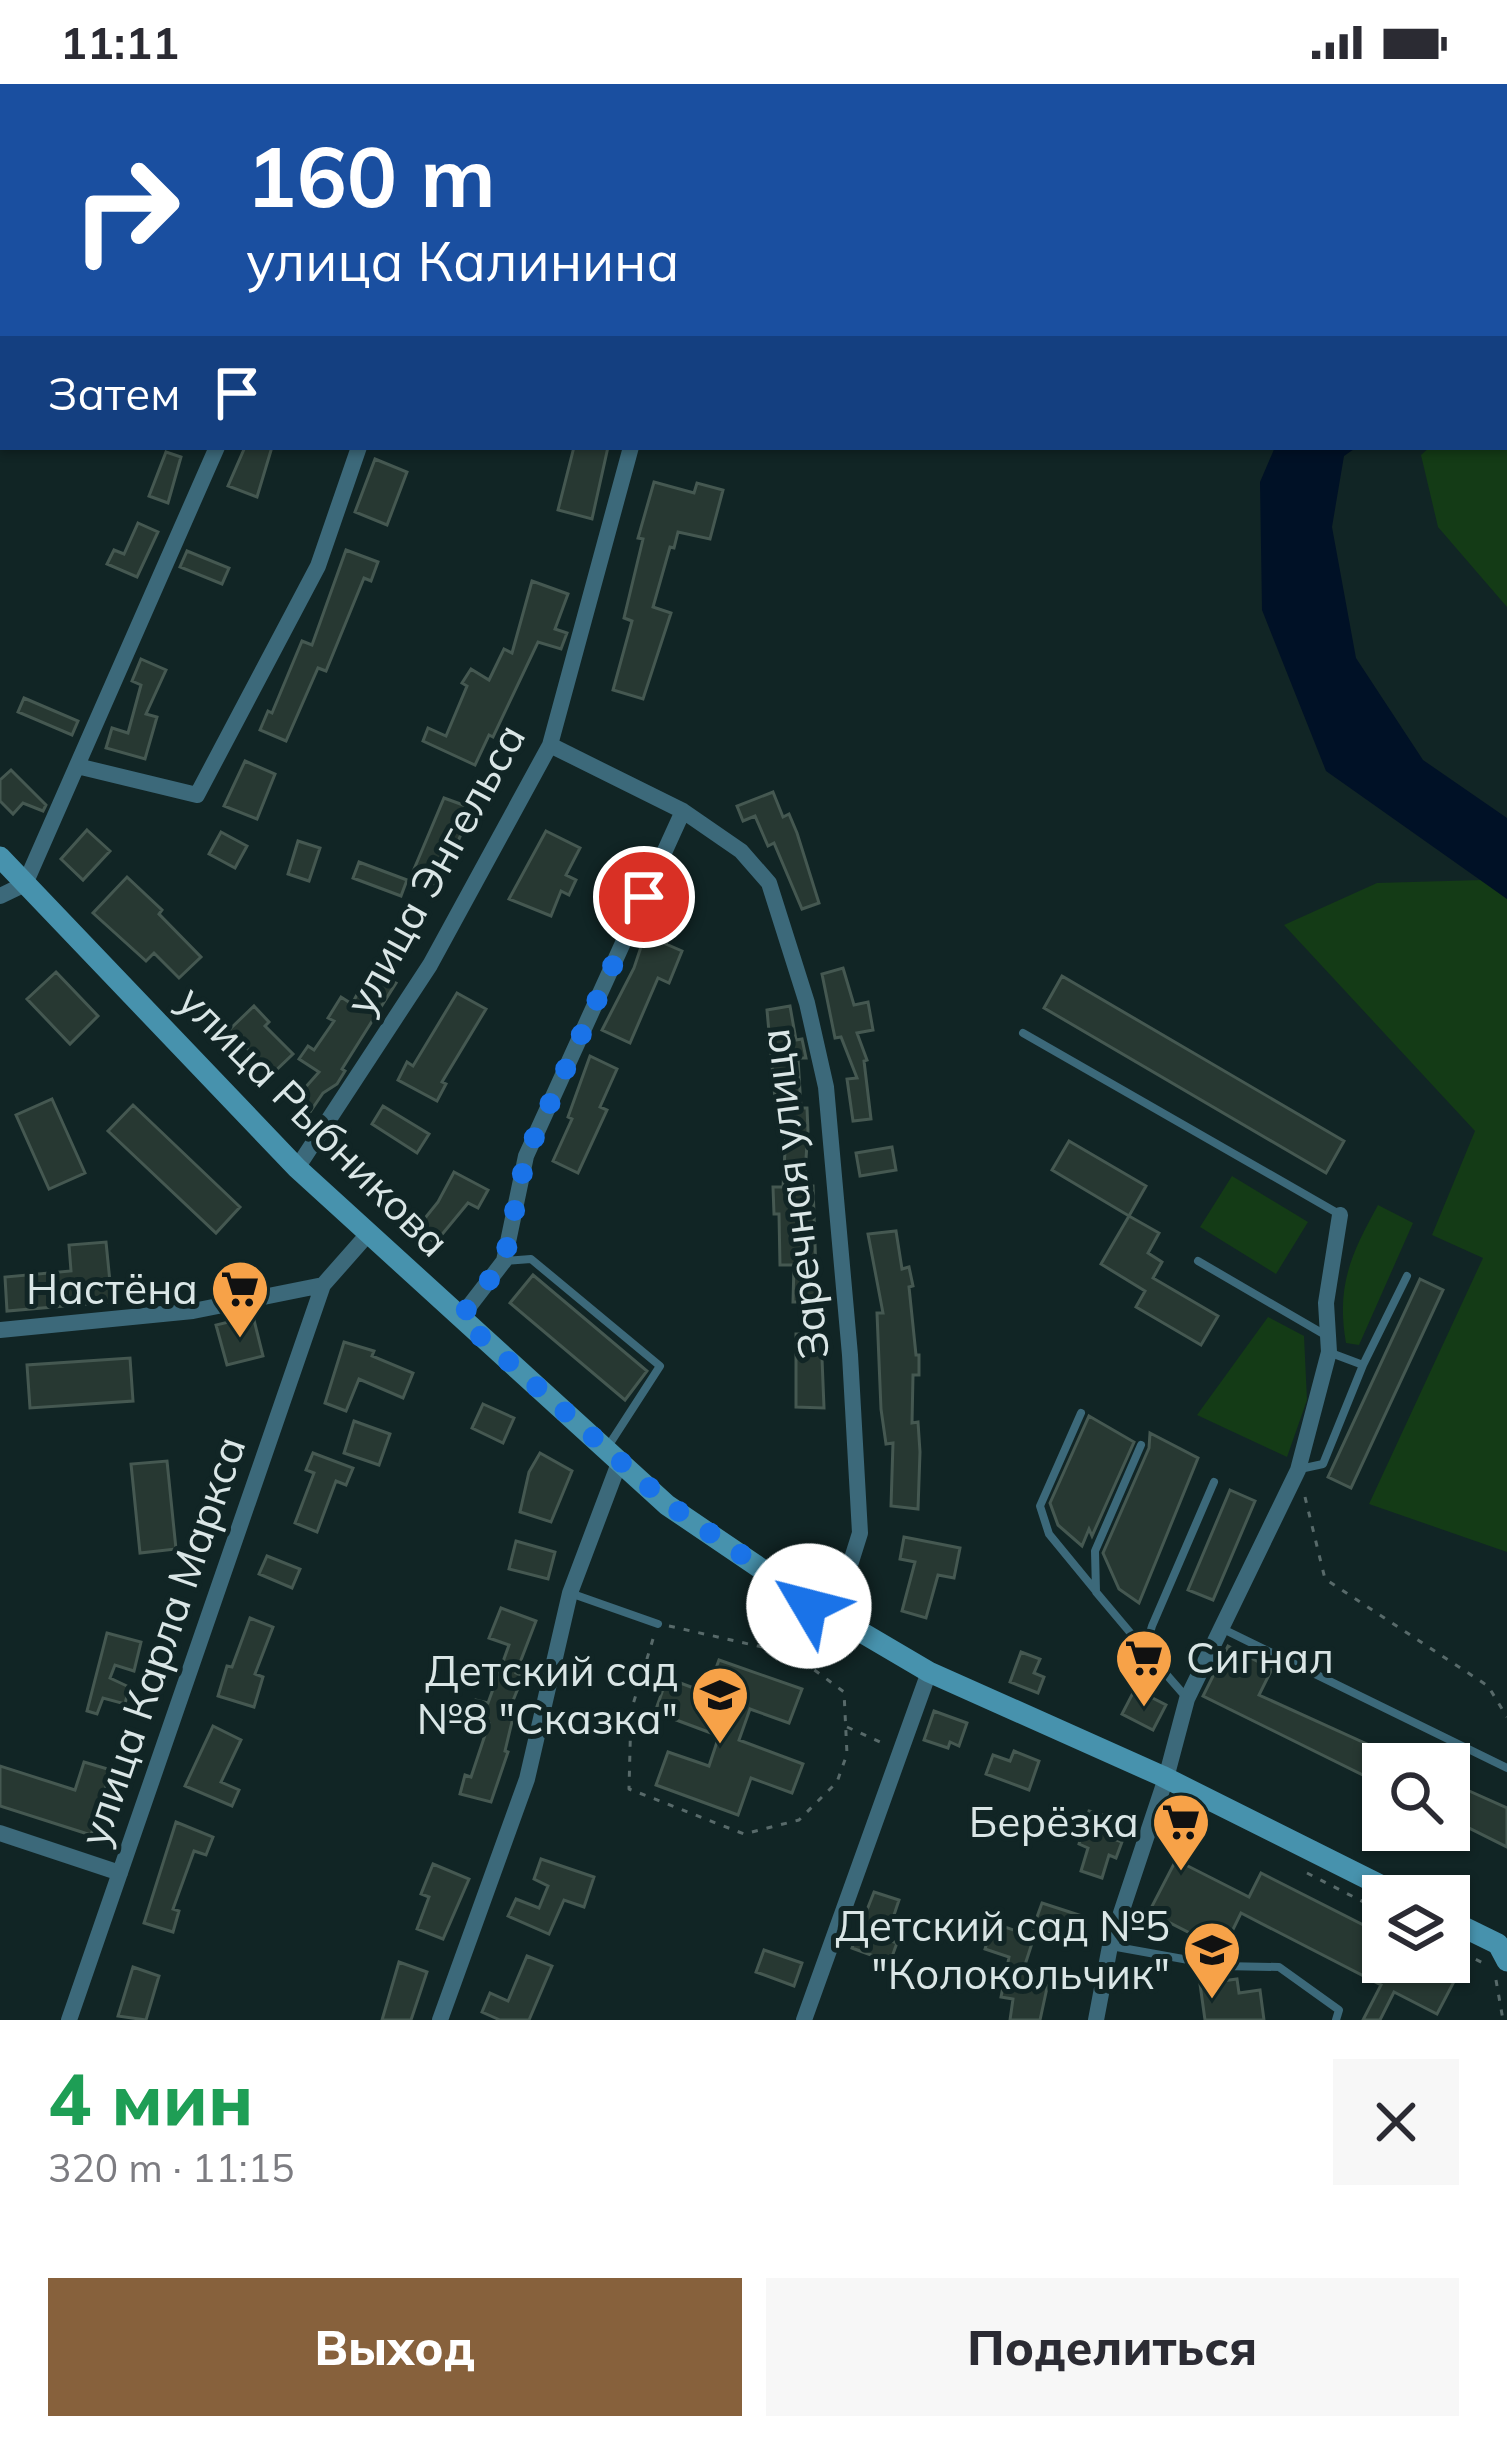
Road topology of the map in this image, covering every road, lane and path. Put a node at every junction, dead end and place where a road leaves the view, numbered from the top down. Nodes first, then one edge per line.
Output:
1 (216, 450) edge
2 (358, 450) edge
3 (630, 450) edge
4 (550, 745) junction
5 (77, 766) junction
6 (683, 811) junction
7 (0, 857) edge
8 (25, 884) junction
9 (0, 896) edge
10 (1023, 1033) dead end
11 (297, 1168) junction
12 (1340, 1215) joint
13 (368, 1234) junction
14 (504, 1261) junction
15 (1198, 1261) dead end
16 (1407, 1276) dead end
17 (323, 1285) junction
18 (460, 1318) junction
19 (0, 1330) edge
20 (1329, 1344) junction
21 (1363, 1365) junction
22 (1081, 1413) dead end
23 (1142, 1445) dead end
24 (612, 1456) junction
25 (1298, 1470) junction
26 (1214, 1482) dead end
27 (1096, 1592) junction
28 (570, 1593) junction
29 (810, 1602) junction
30 (834, 1616) junction
31 (658, 1624) junction
32 (1223, 1629) junction
33 (1145, 1650) junction
34 (793, 1654) junction
35 (929, 1672) junction
36 (1187, 1699) junction
37 (1507, 1718) edge
38 (845, 1726) junction
39 (899, 1750) junction
40 (1507, 1768) edge
41 (1166, 1778) junction
42 (0, 1833) edge
43 (120, 1873) junction
44 (1362, 1876) edge
45 (1470, 1931) edge
46 (1110, 1946) junction
47 (1504, 1949) edge
48 (1470, 1957) edge
49 (69, 2020) edge
50 (440, 2020) edge
51 (804, 2020) edge
52 (1096, 2020) edge
53 (1336, 2020) edge
54 (1503, 2020) edge

1 - 5 street
2 - 5 street
3 - 4 street, улица Энгельса
4 - 6 street, Заречная улица
4 - 11 street, улица Энгельса
5 - 8 street
6 - 14 street
6 - 30 street, Заречная улица
7 - 8 street, улица Рыбникова
8 - 9 street
8 - 11 street, улица Рыбникова
10 - 12 lane
11 - 13 street, улица Рыбникова
12 - 20 street
13 - 17 street
13 - 18 street, улица Рыбникова
14 - 18 street
14 - 24 lane
15 - 20 lane
16 - 21 lane
17 - 19 street
17 - 43 street, улица Карла Маркса
18 - 24 street, улица Рыбникова
20 - 21 lane
20 - 25 street
21 - 25 lane
22 - 27 lane
23 - 27 lane
24 - 28 street
24 - 29 street, улица Рыбникова
25 - 32 street
25 - 37 path
26 - 33 lane
27 - 33 lane
28 - 31 lane
28 - 50 street
29 - 30 street, улица Рыбникова
29 - 34 path
30 - 35 street, улица Рыбникова
31 - 34 path
31 - 38 path
32 - 36 street
32 - 40 lane
33 - 36 lane
34 - 38 path
35 - 39 street
35 - 41 street, улица Рыбникова
36 - 41 street
38 - 39 path
39 - 51 street
41 - 44 street, улица Рыбникова
41 - 46 street
42 - 43 street
43 - 49 street, улица Карла Маркса
45 - 47 street
46 - 52 street
46 - 53 lane
48 - 54 path

